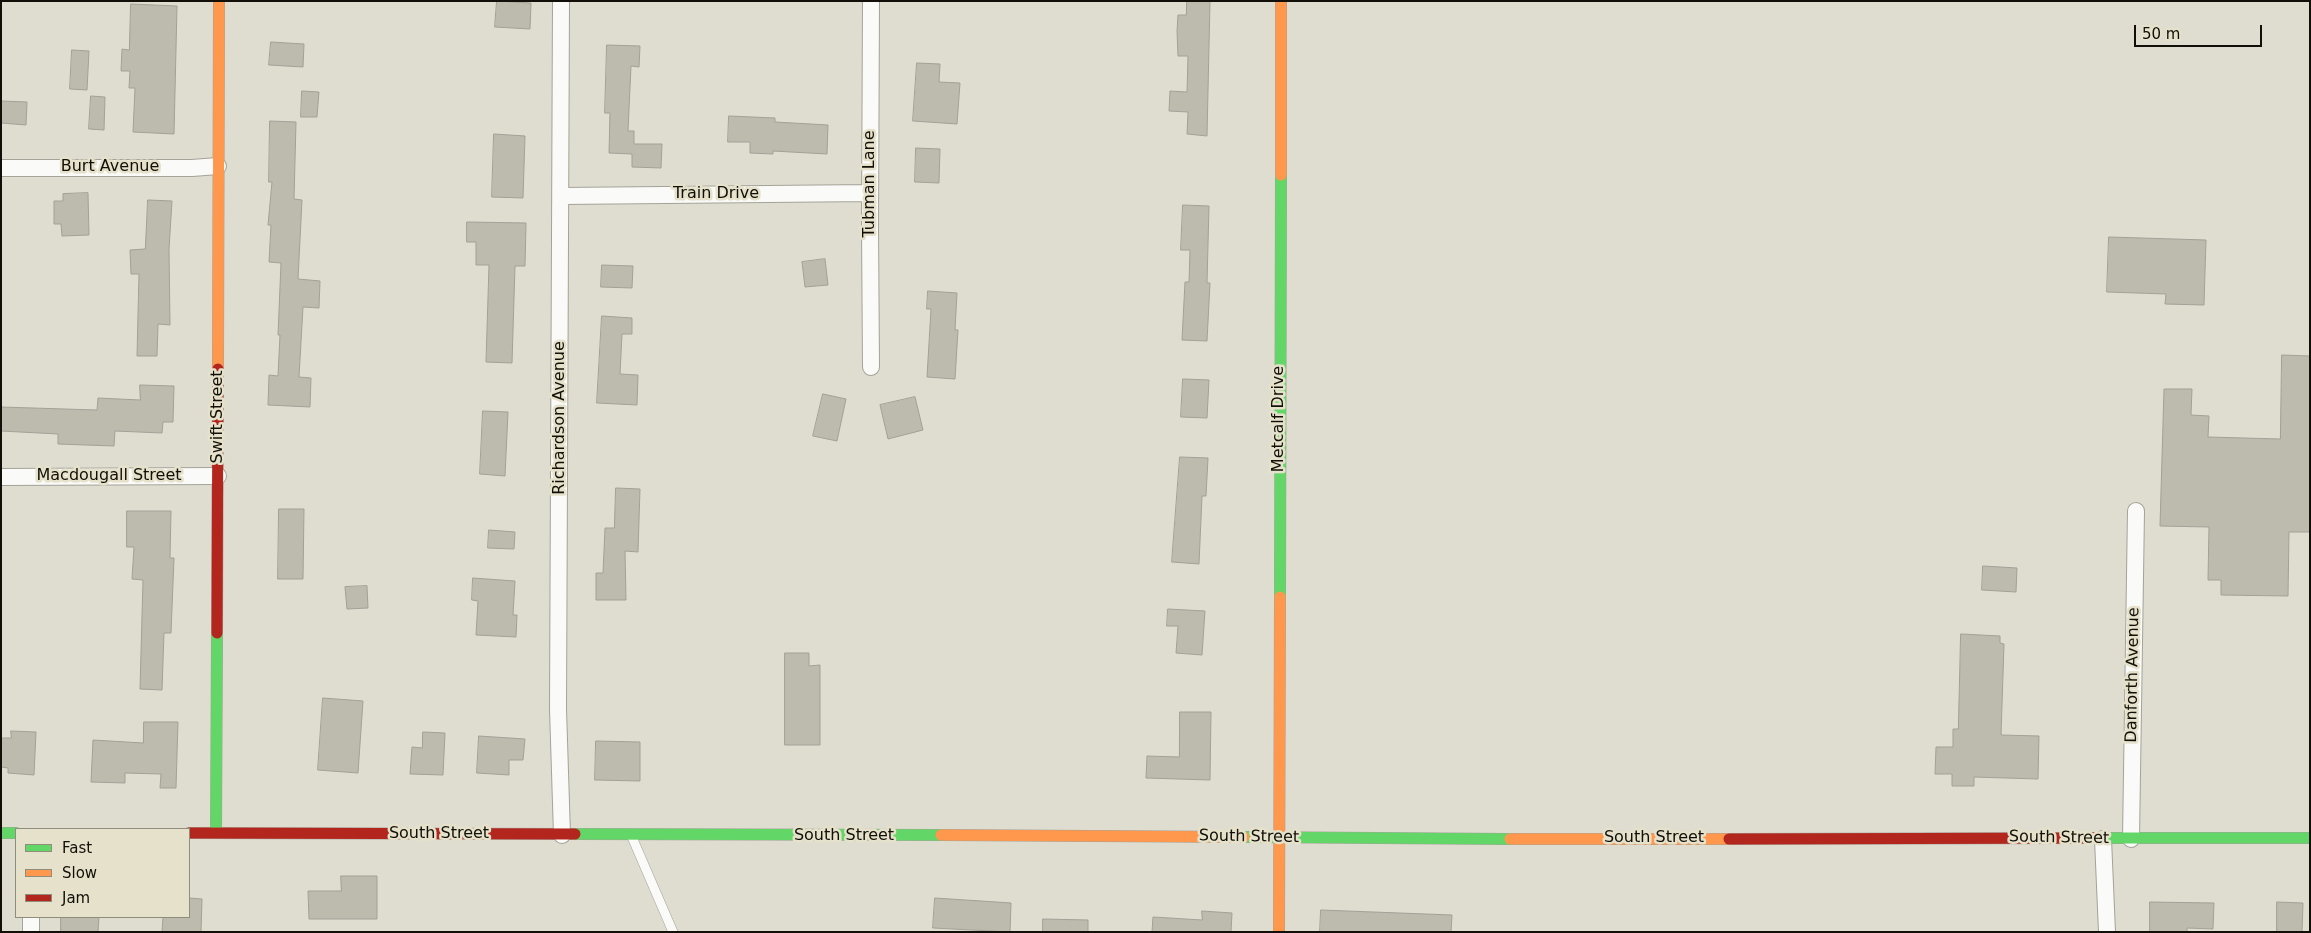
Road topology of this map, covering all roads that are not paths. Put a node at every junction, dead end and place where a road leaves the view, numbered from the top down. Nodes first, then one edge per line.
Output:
1 (219, 1) edge
2 (562, 1) edge
3 (871, 1) edge
4 (1281, 1) edge
5 (218, 166) junction
6 (1, 168) edge
7 (870, 193) junction
8 (562, 196) junction
9 (871, 367) dead end
10 (218, 476) junction
11 (1, 477) edge
12 (2136, 511) dead end
13 (15, 833) edge
14 (190, 833) edge
15 (216, 833) junction
16 (1, 834) edge
17 (562, 834) junction
18 (631, 835) junction
19 (1279, 837) junction
20 (2103, 838) junction
21 (2310, 838) edge
22 (2131, 839) junction
23 (31, 918) edge
24 (31, 932) edge
25 (673, 932) edge
26 (1279, 932) edge
27 (2107, 932) edge

1 - 5 main road, Swift Street
2 - 8 street, Richardson Avenue
3 - 7 street, Tubman Lane
4 - 19 main road, Metcalf Drive
5 - 6 street, Burt Avenue
5 - 10 main road, Swift Street
7 - 8 street, Train Drive
7 - 9 street, Tubman Lane
8 - 17 street, Richardson Avenue
10 - 11 street, Macdougall Street
10 - 15 main road, Swift Street
12 - 22 street, Danforth Avenue
13 - 16 main road
14 - 15 main road, South Street
15 - 17 main road, South Street
17 - 18 main road, South Street
18 - 19 main road, South Street
18 - 25 lane
19 - 20 main road, South Street
19 - 26 main road, Metcalf Drive
20 - 22 main road, South Street
20 - 27 street
21 - 22 main road, South Street
23 - 24 street

